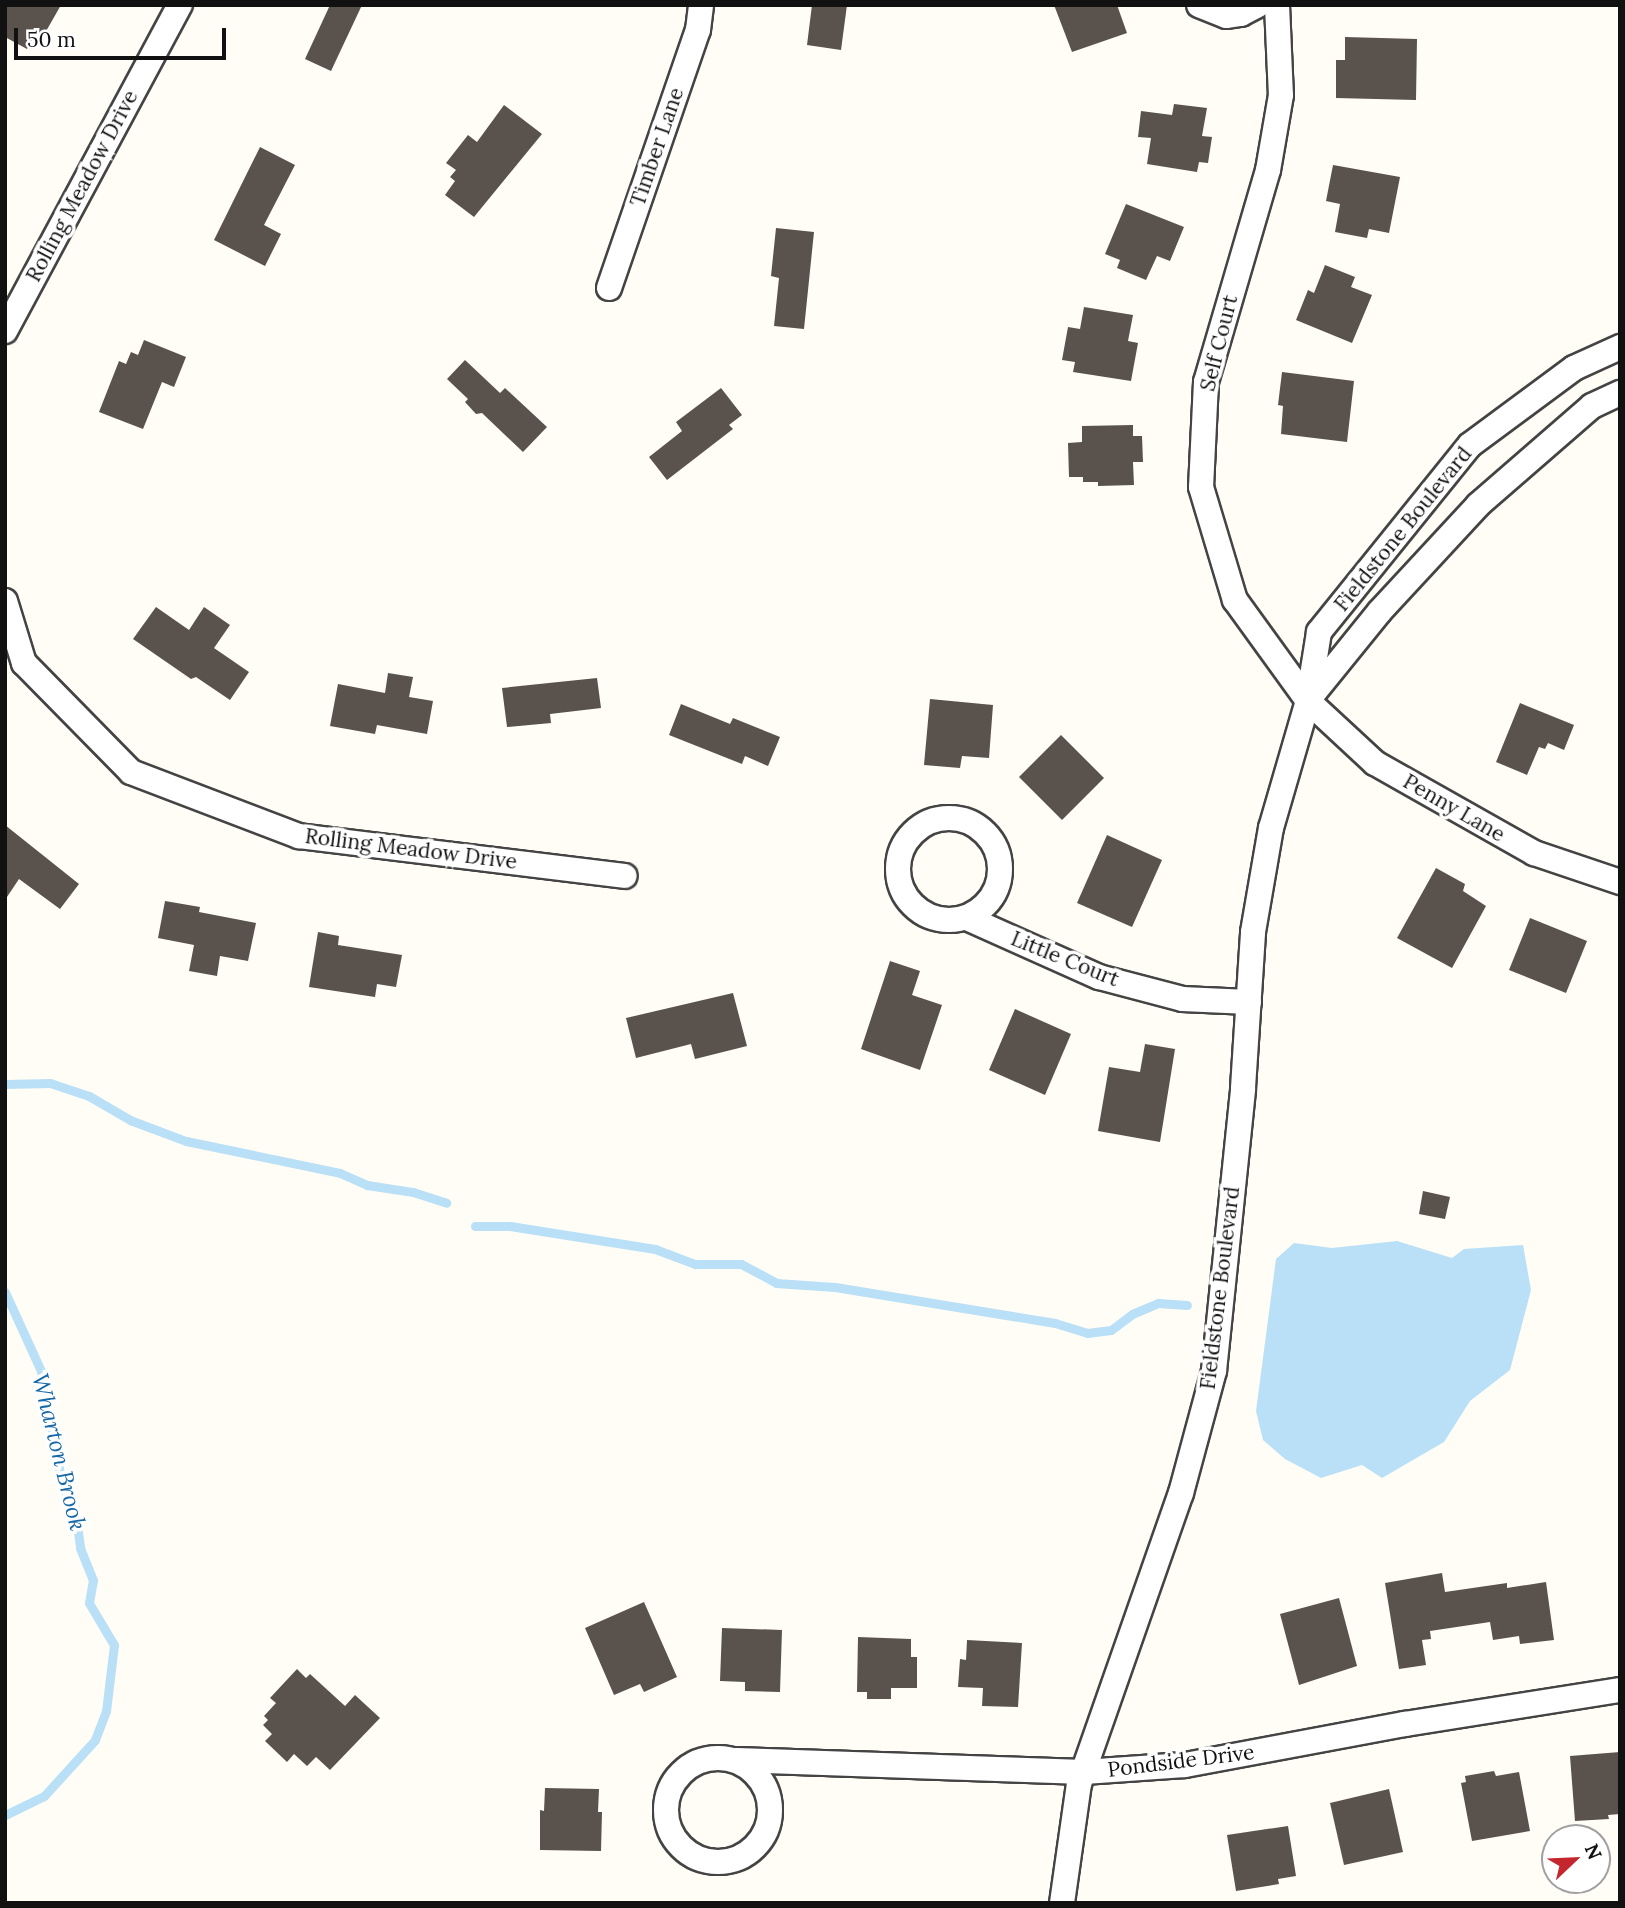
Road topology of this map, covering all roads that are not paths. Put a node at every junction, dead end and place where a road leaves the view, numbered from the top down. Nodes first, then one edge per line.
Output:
1 (180, 5) edge
2 (701, 5) edge
3 (1199, 5) edge
4 (1258, 5) edge
5 (1278, 5) edge
6 (609, 288) dead end
7 (5, 331) edge
8 (1620, 347) edge
9 (1620, 393) edge
10 (5, 601) edge
11 (1308, 701) junction
12 (625, 876) dead end
13 (1620, 882) edge
14 (967, 918) junction
15 (1249, 1002) junction
16 (1620, 1690) edge
17 (737, 1760) junction
18 (1084, 1772) junction
19 (1062, 1903) edge

1 - 7 street, Rolling Meadow Drive
2 - 6 street, Timber Lane
3 - 4 street
5 - 11 street, Self Court
8 - 11 street, Fieldstone Boulevard
9 - 11 street, Fieldstone Boulevard
10 - 12 street, Rolling Meadow Drive
11 - 13 street, Penny Lane
11 - 15 street, Fieldstone Boulevard
14 - 14 street, Little Court
14 - 15 street, Little Court
15 - 18 street, Fieldstone Boulevard
16 - 18 street, Pondside Drive
17 - 17 street, Pondside Drive
17 - 18 street, Pondside Drive
18 - 19 street, Fieldstone Boulevard

